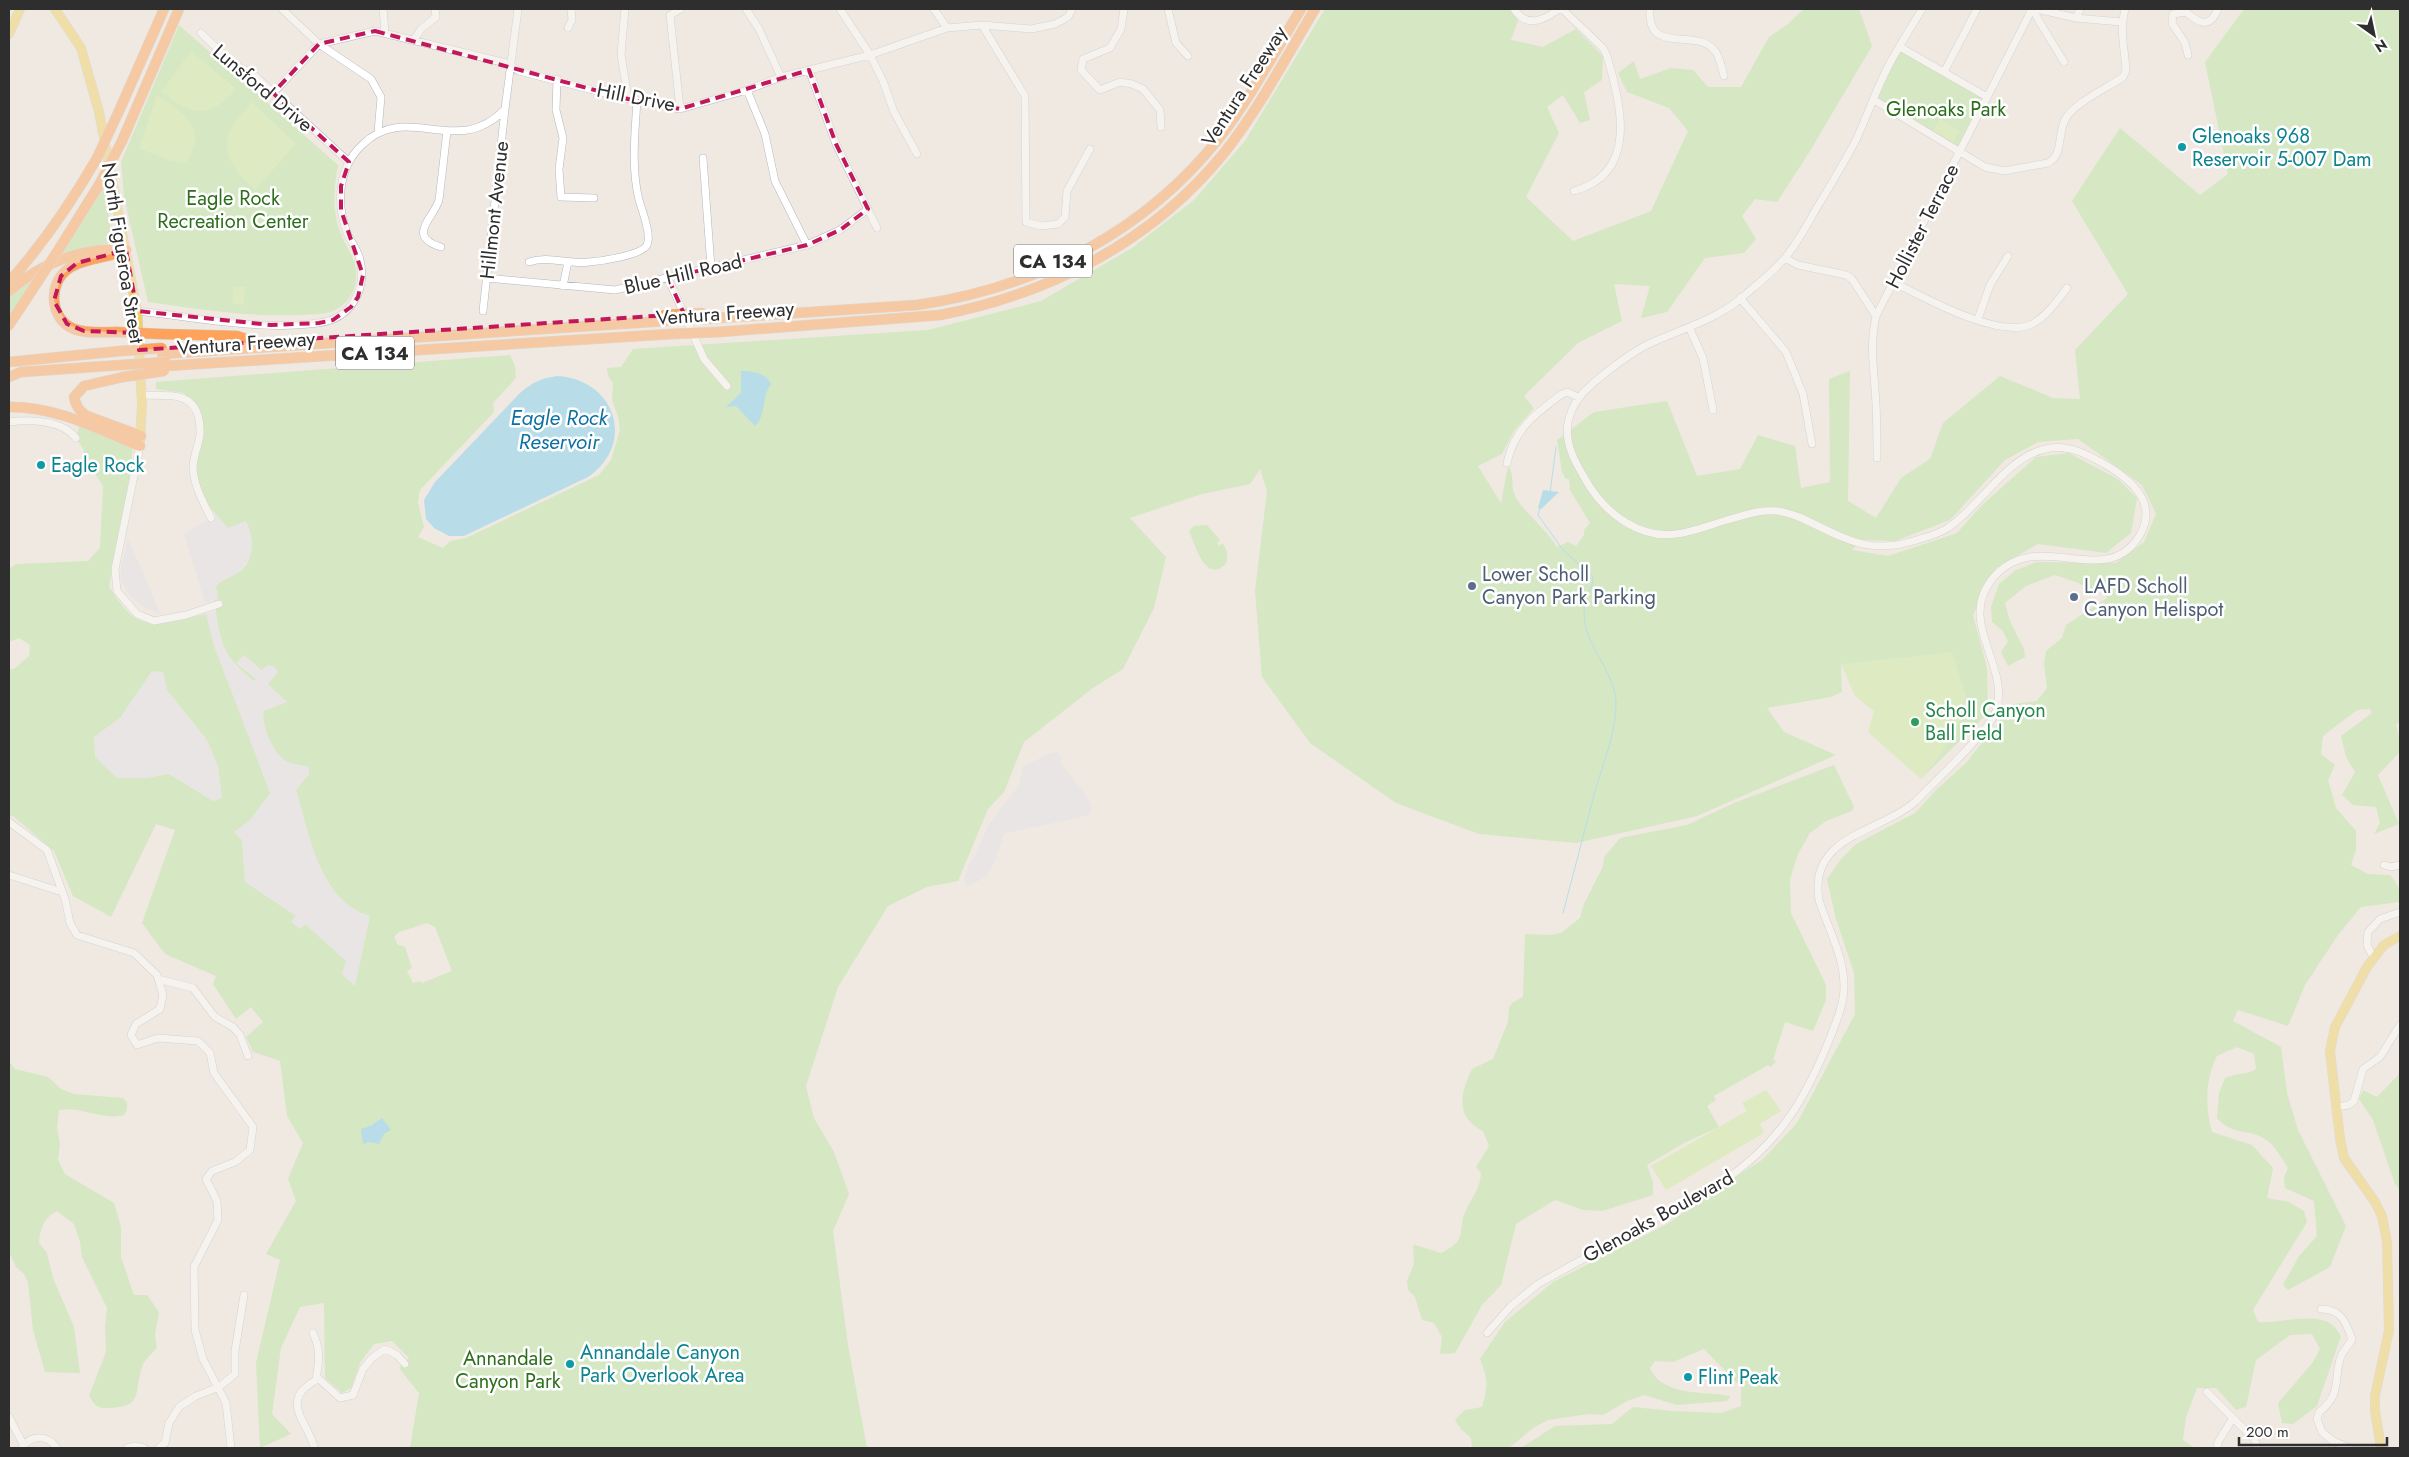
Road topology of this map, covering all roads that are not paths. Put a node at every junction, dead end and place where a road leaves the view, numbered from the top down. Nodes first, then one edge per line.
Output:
1 (20, 9) edge
2 (55, 9) edge
3 (164, 9) edge
4 (179, 9) edge
5 (282, 9) edge
6 (383, 9) edge
7 (436, 9) edge
8 (518, 9) edge
9 (571, 9) edge
10 (625, 9) edge
11 (681, 9) edge
12 (746, 9) edge
13 (840, 9) edge
14 (934, 9) edge
15 (1072, 9) edge
16 (1124, 9) edge
17 (1168, 9) edge
18 (1296, 9) edge
19 (1301, 9) edge
20 (1315, 9) edge
21 (1514, 9) edge
22 (1561, 9) edge
23 (1650, 9) edge
24 (1922, 9) edge
25 (1977, 9) edge
26 (2034, 9) edge
27 (2080, 9) edge
28 (2125, 9) edge
29 (2218, 9) edge
30 (2076, 18) junction
31 (2121, 22) junction
32 (982, 25) junction
33 (568, 28) dead end
34 (947, 28) junction
35 (385, 32) junction
36 (201, 33) dead end
37 (9, 34) edge
38 (414, 40) junction
39 (319, 44) junction
40 (1900, 47) junction
41 (2188, 54) dead end
42 (870, 55) junction
43 (1188, 56) dead end
44 (2064, 62) dead end
45 (512, 66) junction
46 (809, 70) junction
47 (1944, 72) junction
48 (1724, 76) dead end
49 (781, 77) junction
50 (557, 79) junction
51 (747, 90) junction
52 (273, 93) junction
53 (1987, 97) junction
54 (628, 99) junction
55 (637, 100) junction
56 (1874, 100) junction
57 (505, 109) junction
58 (680, 109) junction
59 (1161, 127) dead end
60 (447, 131) junction
61 (378, 132) junction
62 (1090, 148) dead end
63 (1960, 153) junction
64 (917, 154) dead end
65 (703, 158) dead end
66 (349, 162) junction
67 (1574, 191) dead end
68 (594, 198) dead end
69 (868, 209) junction
70 (877, 228) dead end
71 (807, 245) junction
72 (441, 247) dead end
73 (126, 250) junction
74 (2008, 256) dead end
75 (1785, 258) junction
76 (529, 262) dead end
77 (568, 262) junction
78 (711, 267) junction
79 (487, 278) junction
80 (668, 278) junction
81 (9, 282) edge
82 (1894, 283) junction
83 (563, 286) junction
84 (2067, 288) dead end
85 (9, 291) edge
86 (1740, 298) junction
87 (137, 310) junction
88 (483, 311) dead end
89 (704, 316) junction
90 (1876, 316) junction
91 (1978, 319) junction
92 (569, 324) junction
93 (9, 325) edge
94 (668, 325) junction
95 (1689, 327) junction
96 (622, 328) junction
97 (584, 338) junction
98 (254, 342) junction
99 (164, 360) junction
100 (11, 362) edge
101 (122, 364) junction
102 (9, 378) edge
103 (728, 386) dead end
104 (141, 395) junction
105 (1578, 397) junction
106 (9, 406) edge
107 (1713, 410) dead end
108 (9, 422) edge
109 (76, 438) dead end
110 (141, 441) junction
111 (1812, 444) dead end
112 (1877, 458) dead end
113 (1507, 463) dead end
114 (212, 518) dead end
115 (219, 604) dead end
116 (9, 822) edge
117 (2384, 865) dead end
118 (2400, 865) edge
119 (9, 875) edge
120 (62, 892) junction
121 (2400, 912) edge
122 (2400, 936) edge
123 (2373, 957) junction
124 (158, 979) junction
125 (2400, 1025) edge
126 (248, 1056) dead end
127 (2336, 1107) junction
128 (244, 1296) dead end
129 (2322, 1309) dead end
130 (314, 1333) dead end
131 (1487, 1333) dead end
132 (405, 1364) dead end
133 (316, 1379) junction
134 (219, 1387) junction
135 (2207, 1392) dead end
136 (9, 1417) edge
137 (2232, 1418) junction
138 (23, 1447) edge
139 (57, 1448) edge
140 (127, 1448) edge
141 (144, 1448) edge
142 (158, 1448) edge
143 (231, 1448) edge
144 (314, 1448) edge
145 (2217, 1448) edge
146 (2257, 1448) edge
147 (2350, 1448) edge
148 (2381, 1448) edge

1 - 37 main road
2 - 73 main road, North Figueroa Street
3 - 81 highway, bridge
4 - 93 highway, bridge
5 - 39 street
6 - 35 street
7 - 38 street
8 - 45 street, Hillmont Avenue
9 - 33 street
10 - 54 street
11 - 58 street
12 - 49 street
13 - 42 street
14 - 34 street
15 - 32 street, Hill Drive
16 - 59 street
17 - 43 street
18 - 89 highway, Ventura Freeway / CA 134
19 - 89 highway
20 - 94 highway, Ventura Freeway / CA 134, bridge
21 - 22 street
22 - 67 street
23 - 48 street
24 - 40 street
25 - 47 street
26 - 30 street
26 - 44 street
26 - 53 street, Hollister Terrace
27 - 30 street
28 - 31 street
29 - 41 street
30 - 31 street
31 - 63 street
32 - 34 street, Hill Drive
32 - 62 street
34 - 42 street, Hill Drive
35 - 38 street, Hill Drive
35 - 39 street, Hill Drive
36 - 52 street, Lunsford Drive
38 - 45 street, Hill Drive
39 - 52 street
39 - 61 street
40 - 47 street
40 - 56 street
42 - 46 street, Hill Drive
42 - 64 street
45 - 50 street, Hill Drive
45 - 57 street, Hillmont Avenue
46 - 49 street, Hill Drive
46 - 69 street
47 - 53 street
49 - 51 street, Hill Drive
50 - 54 street, Hill Drive
50 - 68 street
51 - 58 street, Hill Drive
51 - 71 street
52 - 66 street, Lunsford Drive
53 - 63 street, Hollister Terrace
54 - 55 street, Hill Drive
55 - 58 street, Hill Drive
55 - 77 street
56 - 63 street
56 - 75 street
57 - 60 street
57 - 79 street, Hillmont Avenue
60 - 61 street
60 - 72 street
61 - 66 street
63 - 82 street, Hollister Terrace
65 - 78 street
66 - 87 street
69 - 70 street
69 - 71 street, Blue Hill Road
71 - 78 street, Blue Hill Road
73 - 85 highway
73 - 87 main road, North Figueroa Street
73 - 98 highway, bridge
74 - 91 street
75 - 86 street
75 - 90 street
76 - 77 street
77 - 83 street
78 - 80 street, Blue Hill Road
79 - 83 street, Blue Hill Road
79 - 88 street, Hillmont Avenue
80 - 83 street, Blue Hill Road
80 - 103 street
82 - 90 street, Hollister Terrace
82 - 91 street
84 - 91 street
86 - 95 street
86 - 111 street
87 - 104 main road, North Figueroa Street
89 - 94 highway, Ventura Freeway / CA 134, bridge
90 - 112 street, Hollister Terrace
92 - 96 highway, Ventura Freeway / CA 134
92 - 98 highway, Ventura Freeway / CA 134
92 - 99 highway
94 - 96 highway, Ventura Freeway / CA 134
94 - 96 highway, Ventura Freeway / CA 134
95 - 105 street
95 - 107 street
96 - 97 highway, Ventura Freeway / CA 134
97 - 99 highway
97 - 99 highway, Ventura Freeway / CA 134
98 - 99 highway, Ventura Freeway / CA 134
99 - 101 highway, bridge
99 - 101 highway, Ventura Freeway / CA 134, bridge
100 - 101 highway, Ventura Freeway / CA 134
101 - 102 highway, Ventura Freeway / CA 134
101 - 110 highway
104 - 110 main road, North Figueroa Street
104 - 114 street
105 - 113 street
105 - 131 street, Glenoaks Boulevard
106 - 110 highway
108 - 109 street
110 - 115 street
116 - 120 street
117 - 118 street
119 - 120 street
120 - 124 street
121 - 123 street
122 - 123 main road
123 - 127 main road
124 - 126 street
124 - 134 street
125 - 127 street
127 - 148 main road
128 - 134 street
129 - 147 street
130 - 133 street
132 - 133 street
133 - 144 street
134 - 142 street
134 - 143 street
135 - 137 street
136 - 138 street
137 - 145 street
137 - 146 street
138 - 139 street
140 - 141 street

